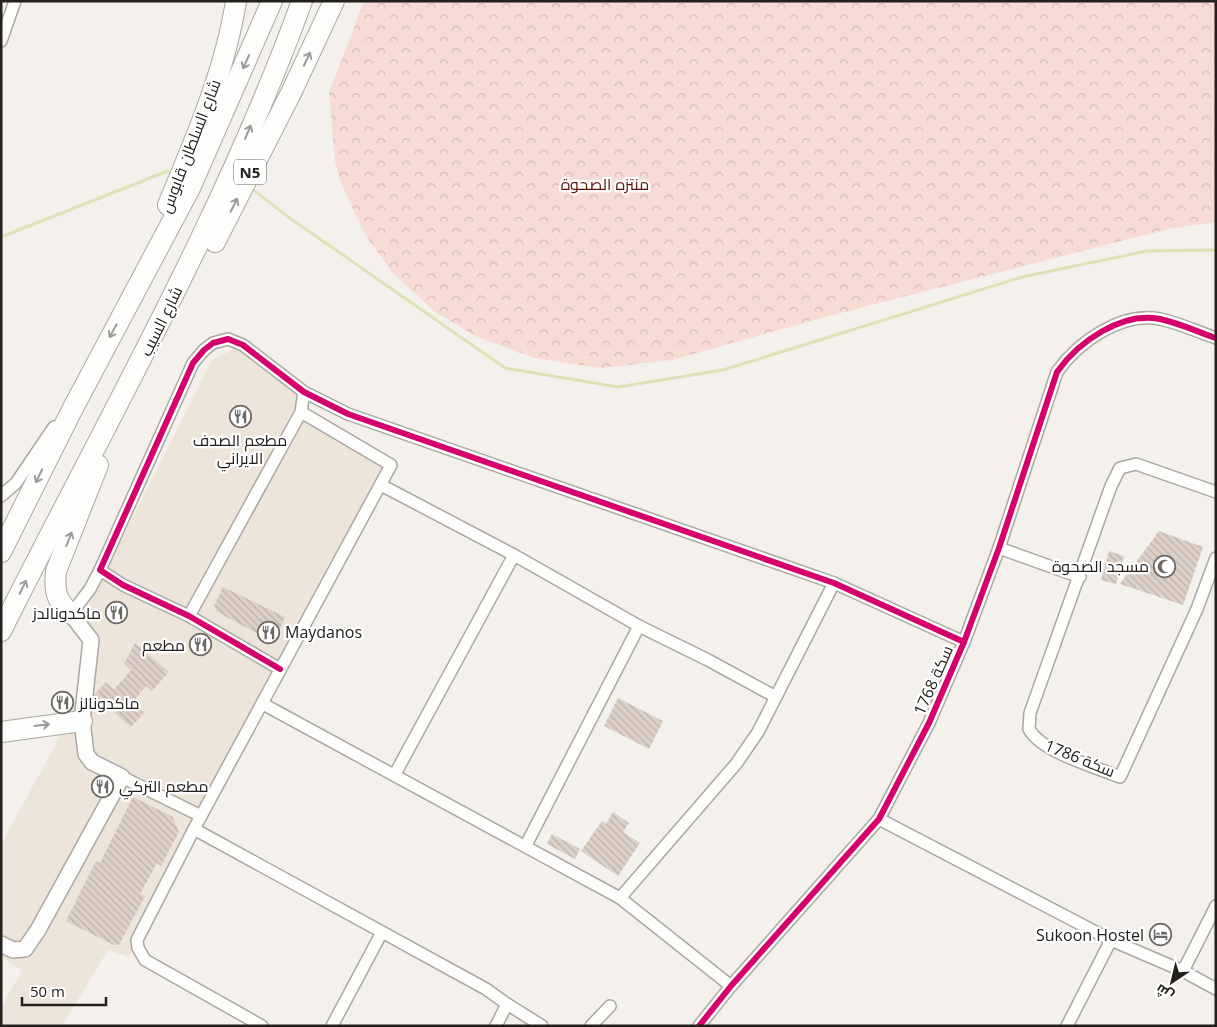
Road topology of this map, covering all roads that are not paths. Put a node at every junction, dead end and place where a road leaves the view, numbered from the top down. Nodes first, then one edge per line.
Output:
1 (15, 1) edge
2 (236, 1) edge
3 (272, 1) edge
4 (302, 1) edge
5 (334, 1) edge
6 (1, 41) edge
7 (136, 288) junction
8 (154, 335) junction
9 (1216, 338) edge
10 (128, 388) junction
11 (304, 392) junction
12 (73, 408) junction
13 (301, 412) junction
14 (381, 485) junction
15 (1216, 492) edge
16 (1, 496) edge
17 (999, 548) junction
18 (1, 552) edge
19 (514, 555) junction
20 (1216, 558) edge
21 (100, 570) junction
22 (1080, 577) junction
23 (834, 583) junction
24 (71, 614) junction
25 (190, 616) junction
26 (638, 626) junction
27 (1, 631) edge
28 (964, 642) junction
29 (280, 669) junction
30 (776, 697) junction
31 (263, 704) junction
32 (82, 721) junction
33 (1, 732) edge
34 (395, 774) junction
35 (122, 777) junction
36 (201, 816) junction
37 (879, 819) junction
38 (194, 829) junction
39 (526, 845) junction
40 (620, 898) junction
41 (1216, 906) edge
42 (381, 934) junction
43 (1111, 940) junction
44 (1, 944) edge
45 (1183, 971) junction
46 (731, 986) junction
47 (1216, 989) edge
48 (507, 1004) junction
49 (610, 1006) dead end
50 (262, 1026) edge
51 (332, 1026) edge
52 (496, 1026) edge
53 (542, 1026) edge
54 (591, 1026) edge
55 (700, 1026) edge
56 (1067, 1026) edge

1 - 6 street
2 - 7 highway, شارع السلطان قابوس
3 -> 7 highway
8 -> 4 highway, شارع السيب / N5
8 -> 5 highway, N5
7 -> 12 highway
8 - 10 highway, شارع السيب / N5
9 - 17 street, سكة 1768
24 -> 10 highway
27 -> 10 highway, شارع السيب / N5
11 - 13 street
11 - 21 street
11 - 23 street
12 - 16 street
12 -> 18 highway
13 - 14 street
13 - 25 street
14 - 19 street
14 - 29 street
15 - 22 street, سكة 1786
17 - 22 street
17 - 28 street, سكة 1768
19 - 26 street
19 - 34 street
20 - 22 street, سكة 1786
21 - 24 street
21 - 25 street
23 - 28 street
23 - 30 street
24 - 32 street
25 - 29 street
26 - 30 street
26 - 39 street
28 - 37 street, سكة 1768
29 - 31 street
30 - 40 street
31 - 34 street
31 - 36 street
33 -> 32 highway
32 - 35 street
34 - 39 street
35 - 36 street
35 - 44 street
36 - 38 street
37 - 43 street
37 - 46 street, سكة 1768
38 - 42 street
38 - 50 street
39 - 40 street
40 - 46 street
41 - 45 street
42 - 48 street
42 - 51 street
43 - 45 street
43 - 56 street
45 - 47 street
46 - 55 street, سكة 1768
48 - 52 street
48 - 53 street
49 - 54 street

